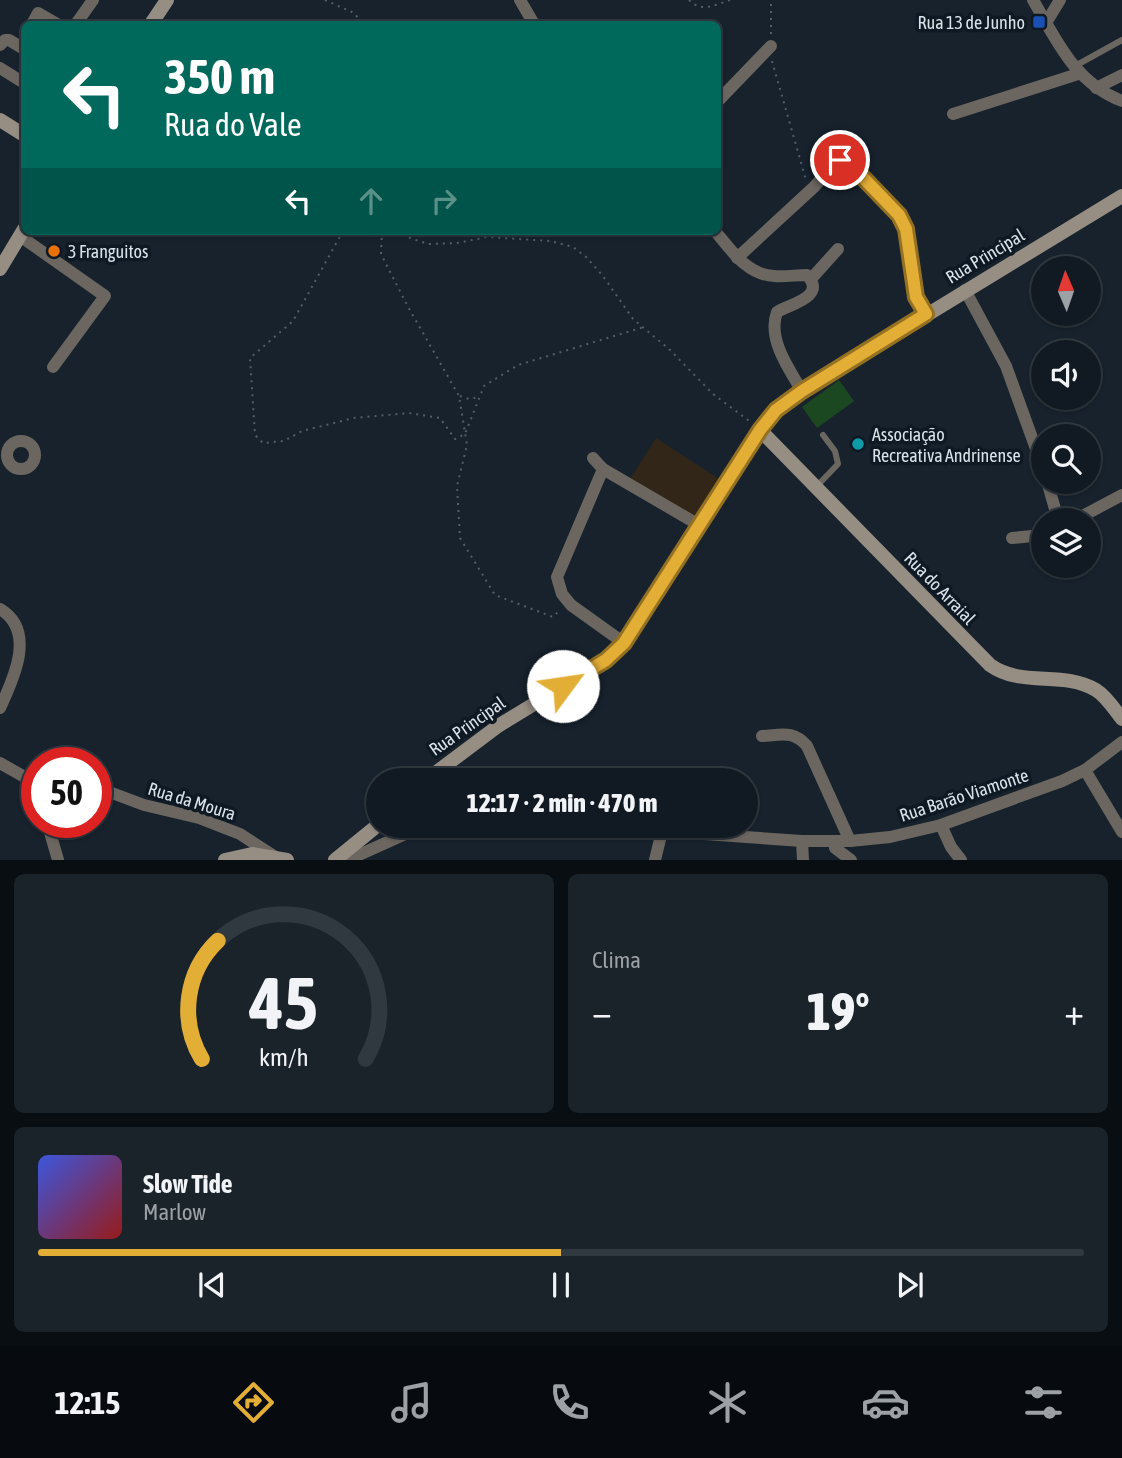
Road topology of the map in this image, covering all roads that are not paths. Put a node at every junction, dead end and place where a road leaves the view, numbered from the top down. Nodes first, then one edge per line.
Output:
1 (93, 0) edge
2 (167, 0) edge
3 (520, 0) edge
4 (1032, 0) edge
5 (1060, 0) edge
6 (34, 21) edge
7 (52, 21) edge
8 (78, 21) edge
9 (154, 21) edge
10 (532, 21) edge
11 (1046, 23) junction
12 (1122, 40) edge
13 (21, 44) edge
14 (0, 45) edge
15 (771, 46) road end
16 (0, 68) edge
17 (1076, 70) junction
18 (1122, 75) edge
19 (21, 81) edge
20 (1096, 88) junction
21 (721, 99) edge
22 (1122, 101) edge
23 (953, 114) dead end
24 (0, 120) edge
25 (21, 133) edge
26 (1119, 202) edge
27 (21, 234) edge
28 (26, 235) edge
29 (718, 235) edge
30 (838, 249) dead end
31 (737, 258) junction
32 (0, 269) edge
33 (811, 279) junction
34 (965, 290) junction
35 (926, 314) junction
36 (53, 367) dead end
37 (802, 391) junction
38 (760, 430) junction
39 (823, 435) dead end
40 (1031, 435) edge
41 (593, 458) dead end
42 (603, 470) junction
43 (815, 487) junction
44 (1122, 495) edge
45 (1098, 508) edge
46 (699, 525) junction
47 (1031, 536) edge
48 (1012, 538) dead end
49 (0, 609) edge
50 (624, 643) junction
51 (0, 708) edge
52 (1122, 719) edge
53 (762, 736) dead end
54 (1122, 743) edge
55 (0, 763) edge
56 (442, 768) edge
57 (1085, 770) junction
58 (21, 775) edge
59 (112, 793) edge
60 (941, 825) junction
61 (1122, 832) edge
62 (366, 835) edge
63 (52, 838) edge
64 (396, 838) edge
65 (660, 838) edge
66 (758, 838) edge
67 (803, 841) junction
68 (834, 841) junction
69 (849, 841) junction
70 (281, 858) edge
71 (339, 858) edge
72 (58, 859) edge
73 (225, 859) edge
74 (655, 859) edge
75 (803, 859) edge
76 (851, 859) edge
77 (961, 859) edge

1 - 8 street
2 - 9 main road
3 - 10 street
4 - 11 street
5 - 11 street
6 - 7 street
11 - 17 street
12 - 17 lane
13 - 14 street
15 - 21 street
16 - 19 street
17 - 20 street
17 - 23 street
18 - 20 street
20 - 22 street
24 - 25 main road
26 - 34 main road, Rua Principal
27 - 32 main road
28 - 36 street
29 - 31 street
30 - 33 street
31 - 33 street
31 - 35 street
33 - 37 street
34 - 35 main road, Rua Principal
34 - 40 street
35 - 37 main road, Rua Principal
37 - 38 main road, Rua Principal
38 - 43 main road, Rua do Arraial
38 - 46 main road, Rua Principal
39 - 43 lane
41 - 42 street
42 - 46 street
42 - 50 street
43 - 52 main road, Rua do Arraial
44 - 45 street
46 - 50 main road, Rua Principal
47 - 48 street
49 - 51 street
50 - 56 main road, Rua Principal
53 - 69 street
54 - 57 street, Rua Barão Viamonte
55 - 58 street
57 - 60 street, Rua Barão Viamonte
57 - 61 street
59 - 70 street, Rua da Moura
60 - 69 street, Rua Barão Viamonte
60 - 77 street
62 - 71 main road
63 - 72 street
64 - 71 street
65 - 74 street
66 - 67 street, Rua Barão Viamonte
67 - 68 street, Rua Barão Viamonte
67 - 75 street
68 - 69 street, Rua Barão Viamonte
68 - 76 street
70 - 73 main road

